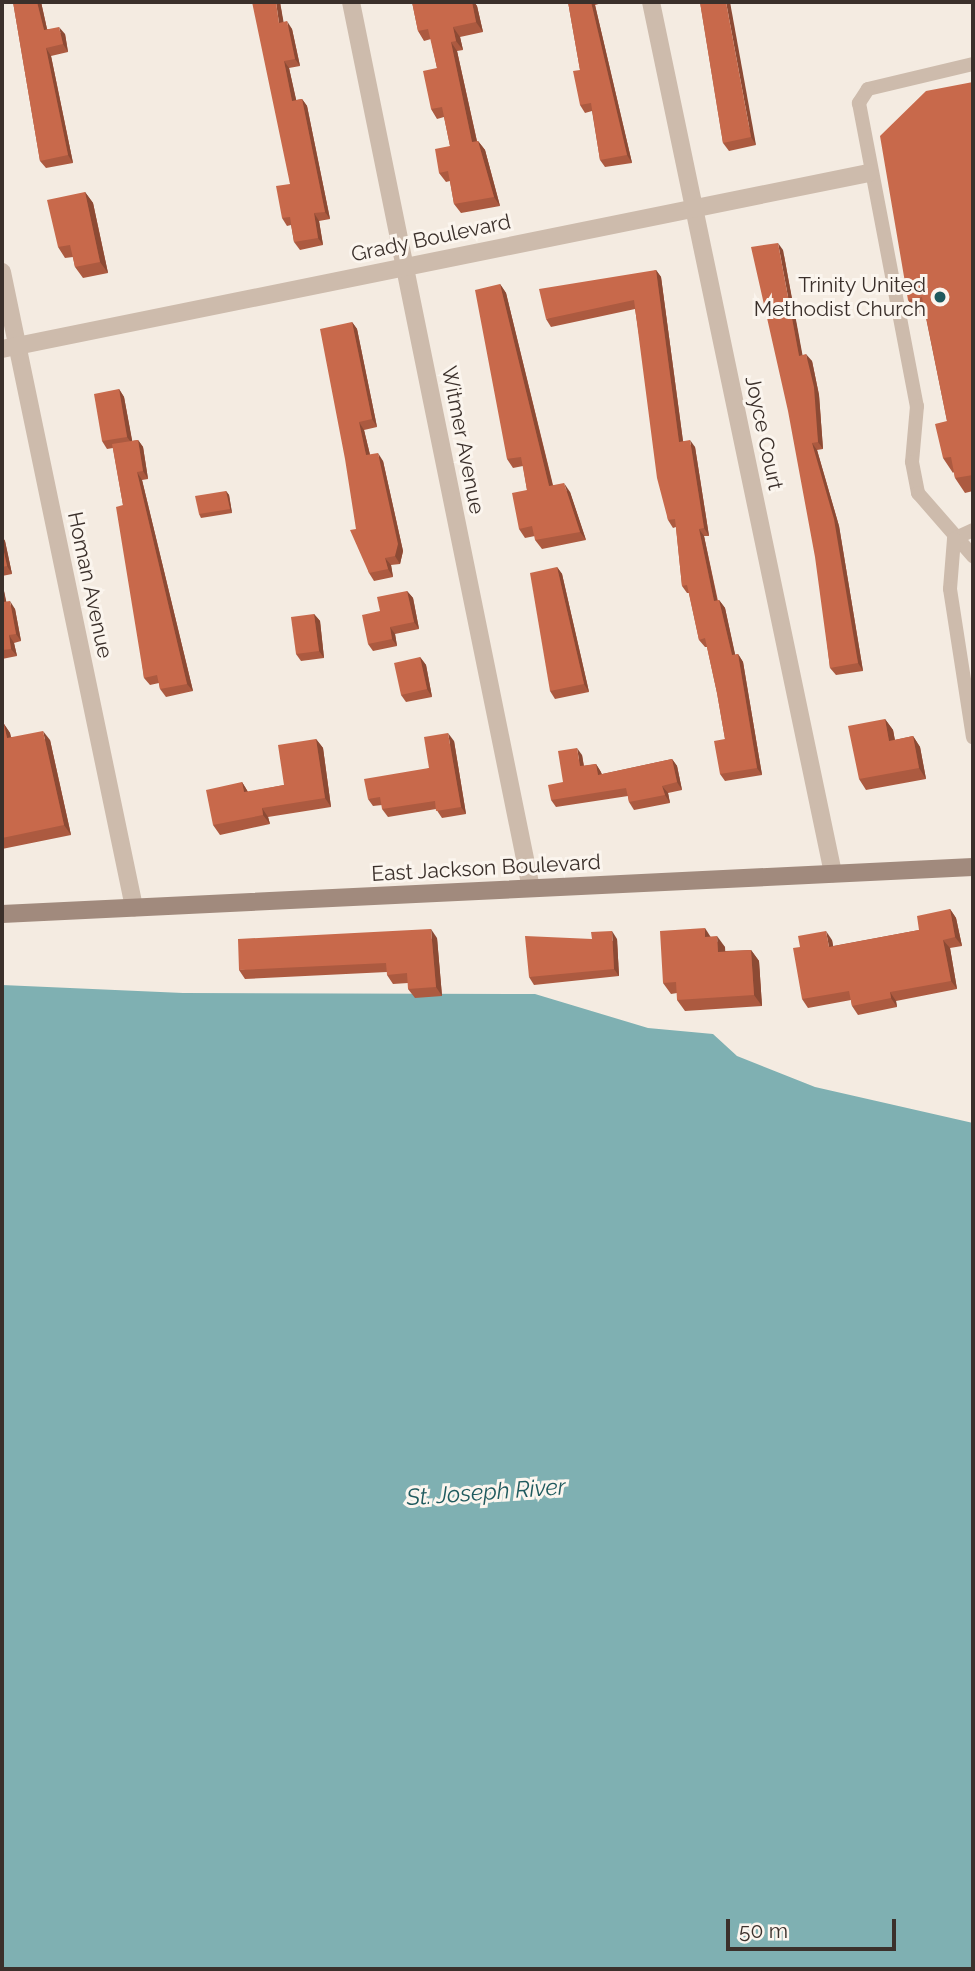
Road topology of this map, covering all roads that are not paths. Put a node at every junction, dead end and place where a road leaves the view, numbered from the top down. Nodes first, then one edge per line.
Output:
1 (351, 2) edge
2 (651, 2) edge
3 (973, 64) edge
4 (869, 173) junction
5 (694, 207) junction
6 (405, 266) junction
7 (2, 272) edge
8 (9, 348) edge
9 (973, 530) edge
10 (954, 539) junction
11 (973, 556) edge
12 (973, 737) edge
13 (973, 867) edge
14 (833, 873) junction
15 (531, 888) junction
16 (134, 907) junction
17 (2, 914) edge

1 - 6 street, Witmer Avenue
2 - 5 street, Joyce Court
3 - 4 lane
4 - 5 street, Grady Boulevard
4 - 10 lane
5 - 6 street, Grady Boulevard
5 - 14 street, Joyce Court
6 - 8 street, Grady Boulevard
6 - 15 street, Witmer Avenue
7 - 8 street, Homan Avenue
8 - 16 street, Homan Avenue
9 - 10 lane
10 - 11 lane
10 - 12 lane
13 - 14 main road, East Jackson Boulevard
14 - 15 main road, East Jackson Boulevard
15 - 16 main road, East Jackson Boulevard
16 - 17 main road, East Jackson Boulevard

